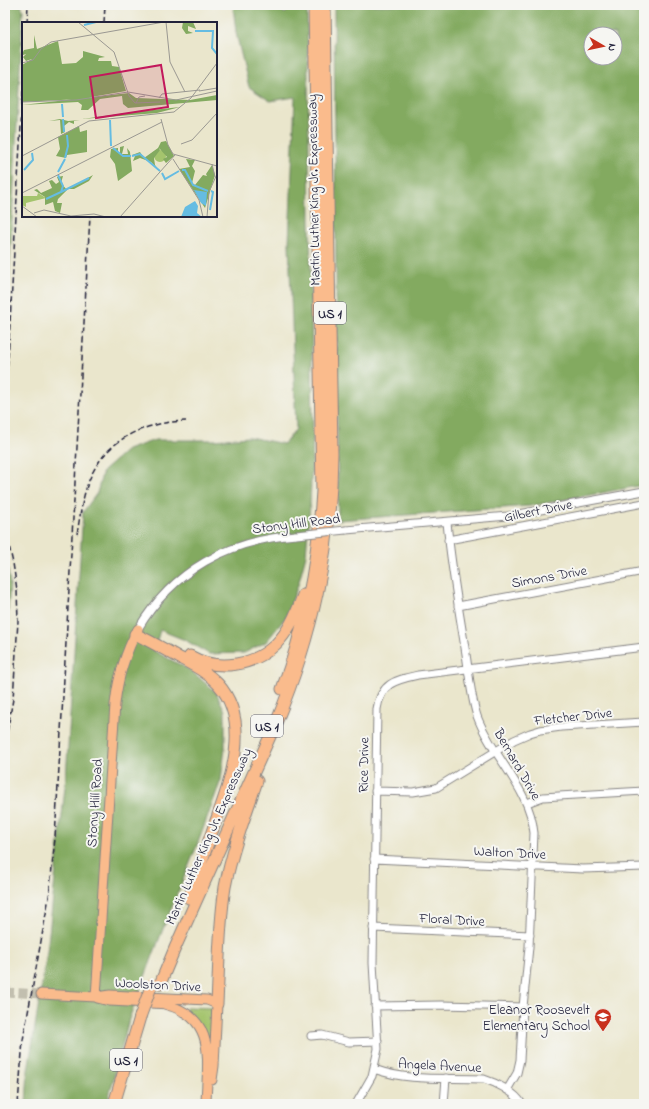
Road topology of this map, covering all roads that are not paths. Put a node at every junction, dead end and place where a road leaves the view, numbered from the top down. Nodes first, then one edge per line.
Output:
1 (314, 5) edge
2 (325, 5) edge
3 (644, 491) edge
4 (630, 494) junction
5 (644, 504) edge
6 (633, 506) junction
7 (446, 522) junction
8 (448, 540) junction
9 (317, 545) junction
10 (644, 571) edge
11 (458, 606) junction
12 (137, 632) junction
13 (644, 647) edge
14 (469, 669) junction
15 (283, 706) junction
16 (644, 722) edge
17 (496, 752) junction
18 (375, 791) junction
19 (644, 791) edge
20 (527, 803) junction
21 (374, 859) junction
22 (533, 866) junction
23 (644, 867) edge
24 (189, 898) junction
25 (373, 928) junction
26 (530, 935) junction
27 (156, 984) junction
28 (41, 994) tunnel mouth
29 (96, 997) junction
30 (164, 1004) junction
31 (217, 1004) junction
32 (375, 1006) junction
33 (523, 1007) junction
34 (144, 1017) junction
35 (311, 1036) dead end
36 (378, 1041) junction
37 (374, 1069) junction
38 (446, 1078) junction
39 (507, 1090) junction
40 (114, 1104) edge
41 (121, 1104) edge
42 (206, 1104) edge
43 (210, 1104) edge
44 (356, 1104) edge
45 (444, 1104) edge
46 (522, 1104) edge

1 - 9 highway, Martin Luther King Jr. Expressway / US 1
2 - 15 highway, Martin Luther King Jr. Expressway / US 1
3 - 4 street, Stony Hill Road
4 - 6 street
4 - 7 street, Stony Hill Road
5 - 6 street, Gilbert Drive
6 - 8 street, Gilbert Drive
7 - 8 street, Bernard Drive
7 - 12 street, Stony Hill Road, bridge
8 - 11 street, Bernard Drive
9 - 12 highway
9 - 24 highway, Martin Luther King Jr. Expressway / US 1
10 - 11 street, Simons Drive
11 - 14 street, Bernard Drive
12 - 24 highway
12 - 29 main road, Stony Hill Road
13 - 14 street, Rice Drive
14 - 17 street, Bernard Drive
14 - 18 street, Rice Drive
15 - 27 highway, Martin Luther King Jr. Expressway / US 1
15 - 31 highway
16 - 17 street, Fletcher Drive
17 - 18 street, Fletcher Drive
17 - 20 street, Bernard Drive
18 - 21 street, Rice Drive
19 - 20 street
20 - 22 street, Bernard Drive
21 - 22 street, Walton Drive
21 - 25 street, Rice Drive
22 - 23 street, Walton Drive
22 - 26 street, Bernard Drive
24 - 27 highway, Martin Luther King Jr. Expressway / US 1
25 - 26 street, Floral Drive
25 - 32 street, Rice Drive
26 - 33 street, Bernard Drive
27 - 34 highway, Martin Luther King Jr. Expressway / US 1, bridge
28 - 29 main road, Woolston Drive
29 - 30 main road, Woolston Drive
29 - 31 main road, Woolston Drive
30 - 31 main road, Woolston Drive
30 - 42 main road, Woolston Drive
31 - 43 main road, Woolston Drive
32 - 33 street
32 - 36 street, Rice Drive
33 - 39 street, Bernard Drive
34 - 40 highway, Martin Luther King Jr. Expressway / US 1
34 - 41 highway, Martin Luther King Jr. Expressway / US 1
35 - 36 street
36 - 37 street, Rice Drive
37 - 38 street, Angela Avenue
37 - 44 street, Rice Drive
38 - 39 street, Angela Avenue
38 - 45 street
39 - 46 street, Angela Avenue

